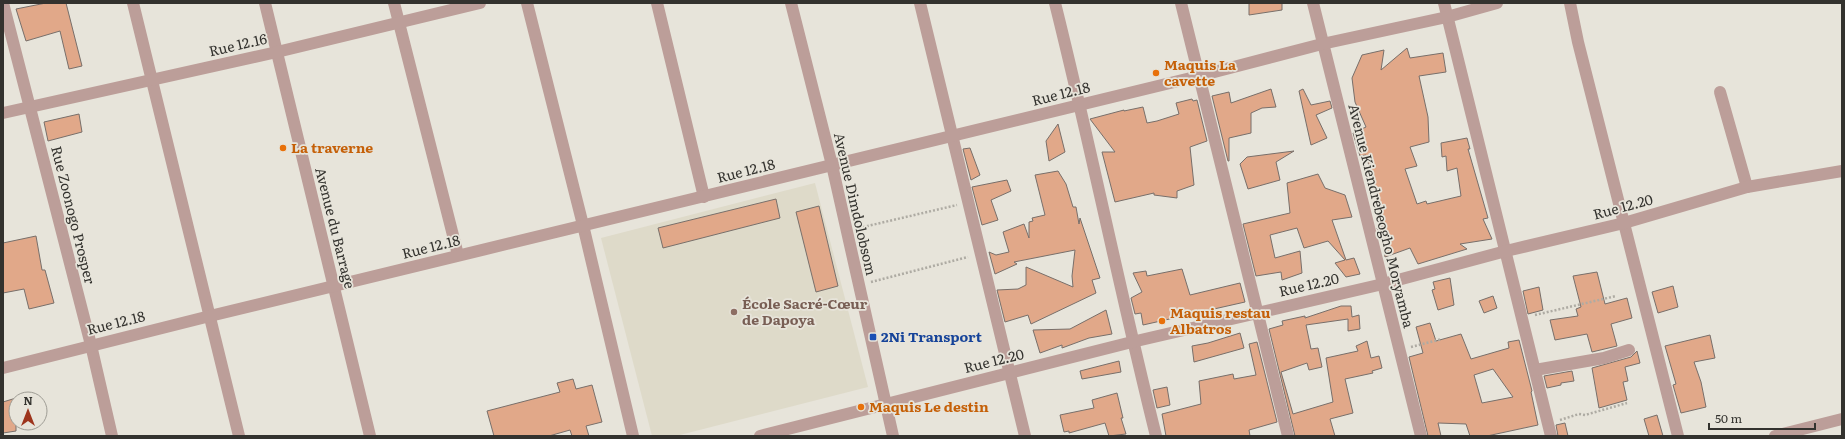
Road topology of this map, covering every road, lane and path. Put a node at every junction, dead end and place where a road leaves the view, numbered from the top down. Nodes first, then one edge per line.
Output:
1 (3, 3) edge
2 (133, 3) edge
3 (265, 3) edge
4 (394, 3) edge
5 (480, 3) edge
6 (527, 3) edge
7 (657, 3) edge
8 (791, 3) edge
9 (920, 3) edge
10 (1055, 3) edge
11 (1182, 3) edge
12 (1313, 3) edge
13 (1444, 3) edge
14 (1496, 3) edge
15 (1570, 3) edge
16 (1447, 17) junction
17 (399, 22) junction
18 (1322, 44) junction
19 (277, 52) junction
20 (1199, 76) junction
21 (152, 80) junction
22 (1720, 92) dead end
23 (1080, 105) junction
24 (30, 106) junction
25 (3, 114) edge
26 (952, 137) junction
27 (832, 165) junction
28 (1842, 171) edge
29 (1747, 187) junction
30 (704, 197) junction
31 (968, 202) junction
32 (1624, 223) junction
33 (583, 225) junction
34 (846, 231) junction
35 (1506, 251) junction
36 (981, 253) junction
37 (458, 256) junction
38 (1383, 284) junction
39 (858, 285) junction
40 (334, 286) junction
41 (1616, 296) dead end
42 (1258, 313) junction
43 (210, 316) junction
44 (1522, 318) junction
45 (1442, 339) dead end
46 (1132, 342) junction
47 (91, 345) junction
48 (1629, 350) dead end
49 (1399, 351) junction
50 (3, 368) edge
51 (1535, 370) junction
52 (1010, 373) junction
53 (885, 404) junction
54 (1627, 404) dead end
55 (1842, 419) edge
56 (1550, 430) edge
57 (112, 436) edge
58 (239, 436) edge
59 (370, 436) edge
60 (633, 436) edge
61 (763, 436) edge
62 (893, 436) edge
63 (1025, 436) edge
64 (1156, 436) edge
65 (1288, 436) edge
66 (1421, 436) edge
67 (1678, 436) edge
68 (1775, 436) edge

1 - 24 street, Rue Zoonogo Prosper
2 - 21 street
3 - 19 street, Avenue du Barrage
4 - 17 street
5 - 17 street, Rue 12.16
6 - 33 street
7 - 30 street
8 - 27 street, Avenue Dimdolobsom
9 - 26 street
10 - 23 street
11 - 20 street
12 - 18 street, Avenue Kiendrebeogho Moryamba
13 - 16 street
14 - 16 street, Rue 12.18
15 - 32 street
16 - 18 street, Rue 12.18
16 - 35 street
17 - 19 street, Rue 12.16
17 - 37 street
18 - 20 street, Rue 12.18
18 - 38 street, Avenue Kiendrebeogho Moryamba
19 - 21 street, Rue 12.16
19 - 40 street, Avenue du Barrage
20 - 23 street, Rue 12.18
20 - 42 street
21 - 24 street, Rue 12.16
21 - 43 street
22 - 29 street
23 - 26 street, Rue 12.18
23 - 46 street
24 - 25 street, Rue 12.16
24 - 47 street, Rue Zoonogo Prosper
26 - 27 street, Rue 12.18
26 - 31 street
27 - 30 street, Rue 12.18
27 - 34 street, Avenue Dimdolobsom
28 - 29 street, Rue 12.20
29 - 32 street, Rue 12.20
30 - 33 street, Rue 12.18
31 - 34 path
31 - 36 street
32 - 35 street, Rue 12.20
32 - 67 street
33 - 37 street, Rue 12.18
33 - 60 street
34 - 39 street, Avenue Dimdolobsom
35 - 38 street, Rue 12.20
35 - 44 street
36 - 39 path
36 - 52 street
37 - 40 street, Rue 12.18
38 - 42 street, Rue 12.20
38 - 49 street, Avenue Kiendrebeogho Moryamba
39 - 53 street, Avenue Dimdolobsom
40 - 43 street, Rue 12.18
40 - 59 street, Avenue du Barrage
41 - 44 path
42 - 46 street, Rue 12.20
42 - 65 street
43 - 47 street, Rue 12.18
43 - 58 street
44 - 51 street
45 - 49 path
46 - 52 street, Rue 12.20
46 - 64 street
47 - 50 street, Rue 12.18
47 - 57 street, Rue Zoonogo Prosper
48 - 51 street
49 - 66 street, Avenue Kiendrebeogho Moryamba
51 - 56 street
52 - 53 street, Rue 12.20
52 - 63 street
53 - 61 street, Rue 12.20
53 - 62 street, Avenue Dimdolobsom
54 - 56 path
55 - 68 street

